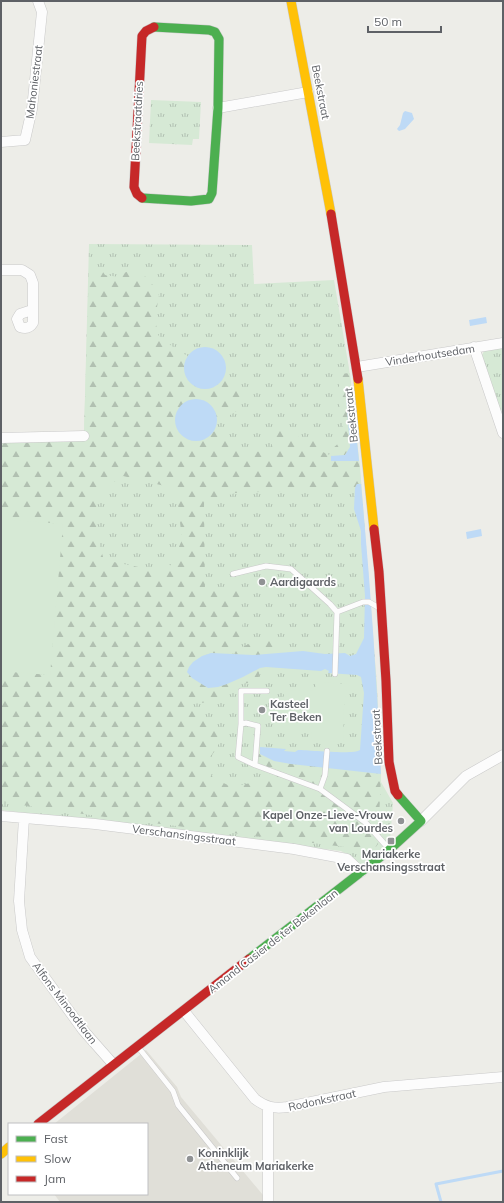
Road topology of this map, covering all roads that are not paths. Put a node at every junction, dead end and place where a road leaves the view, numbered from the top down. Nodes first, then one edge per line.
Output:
1 (38, 1) edge
2 (292, 1) edge
3 (308, 92) junction
4 (218, 108) junction
5 (1, 142) edge
6 (1, 270) edge
7 (32, 310) dead end
8 (503, 343) edge
9 (474, 347) junction
10 (357, 367) junction
11 (503, 433) edge
12 (84, 436) dead end
13 (1, 438) edge
14 (232, 574) dead end
15 (381, 609) junction
16 (337, 612) junction
17 (335, 674) dead end
18 (267, 690) dead end
19 (241, 724) junction
20 (327, 751) dead end
21 (503, 755) edge
22 (255, 765) junction
23 (320, 789) junction
24 (1, 816) edge
25 (24, 818) junction
26 (421, 821) junction
27 (390, 850) junction
28 (361, 872) junction
29 (184, 1010) junction
30 (137, 1046) junction
31 (113, 1064) junction
32 (503, 1077) edge
33 (268, 1107) junction
34 (39, 1123) edge
35 (237, 1178) dead end
36 (268, 1202) edge

1 - 5 street, Mahoniestraat
2 - 3 street, Beekstraat
3 - 4 street
3 - 10 street, Beekstraat
4 - 4 street, Beekstraatdries
6 - 7 street
8 - 9 street, Vinderhoutsedam
9 - 10 street, Vinderhoutsedam
9 - 11 street
10 - 15 street, Beekstraat
12 - 13 street
14 - 16 lane
15 - 16 lane
15 - 26 street, Beekstraat
16 - 17 lane
18 - 19 lane
19 - 22 lane
19 - 22 lane
20 - 23 lane
21 - 26 street, Amand Casier de ter Bekenlaan
22 - 23 lane
23 - 27 lane
24 - 25 street, Verschansingsstraat
25 - 28 street, Verschansingsstraat
25 - 31 street, Alfons Minoodtlaan
26 - 27 street, Amand Casier de ter Bekenlaan
27 - 28 street, Amand Casier de ter Bekenlaan
28 - 29 street, Amand Casier de ter Bekenlaan
29 - 30 street, Amand Casier de ter Bekenlaan
29 - 33 street
30 - 31 street, Amand Casier de ter Bekenlaan
30 - 35 lane
31 - 34 street, Amand Casier de ter Bekenlaan
32 - 33 street, Rodonkstraat
33 - 36 street

